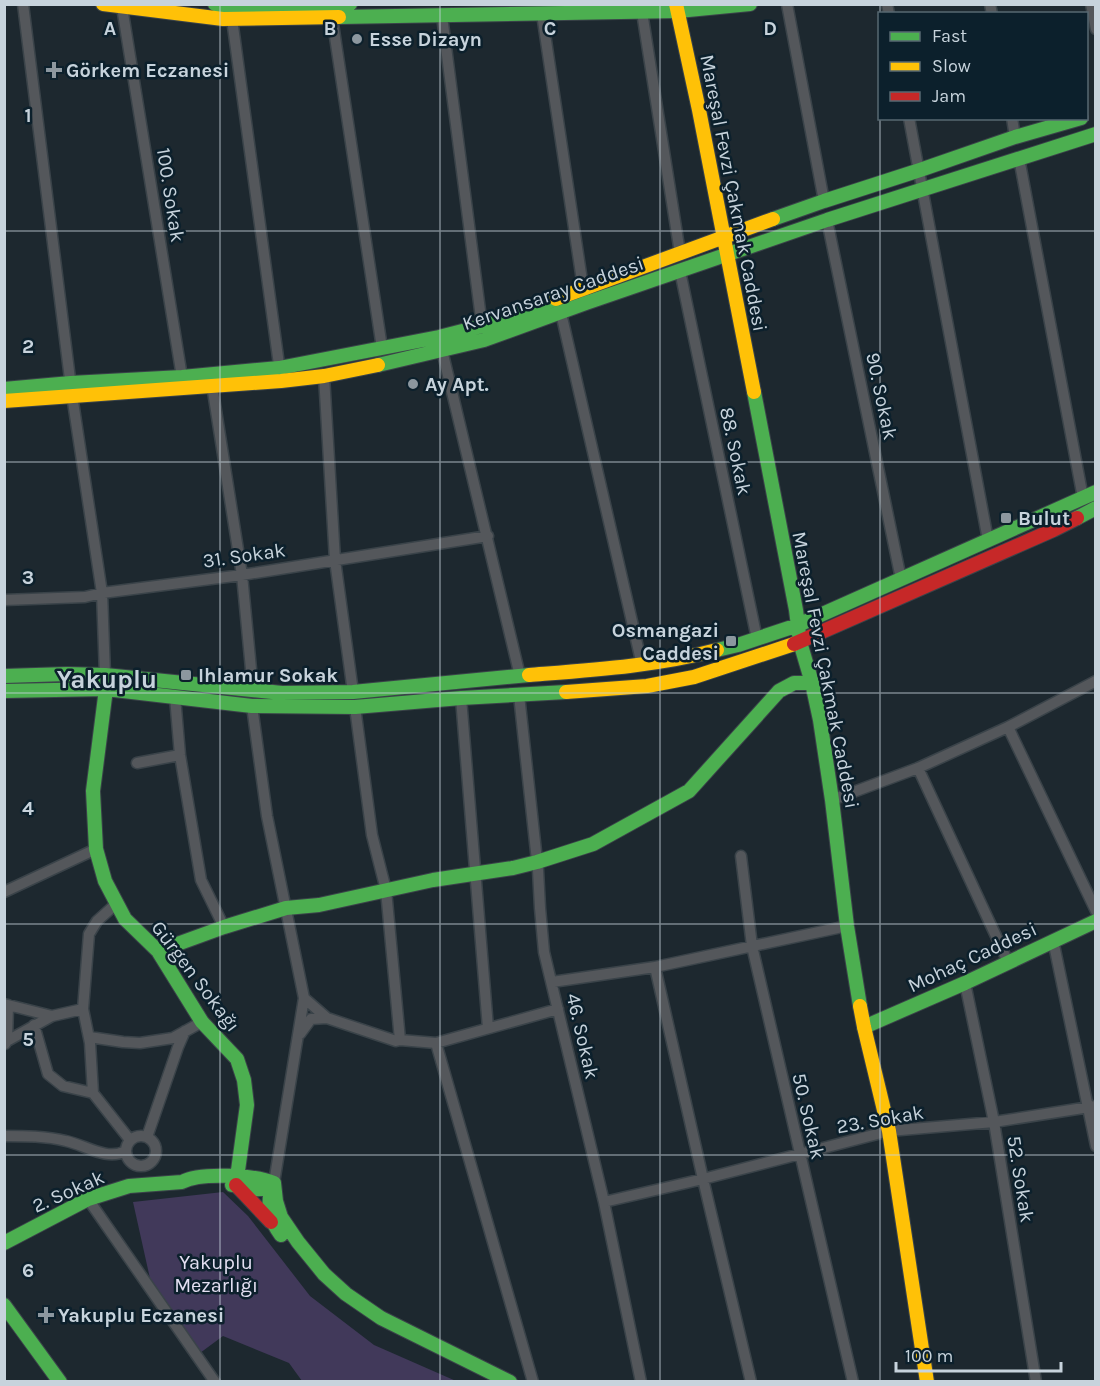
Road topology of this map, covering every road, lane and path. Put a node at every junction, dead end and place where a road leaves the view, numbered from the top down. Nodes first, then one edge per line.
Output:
1 (23, 4) edge
2 (103, 4) edge
3 (350, 4) edge
4 (750, 4) edge
5 (787, 4) edge
6 (1091, 4) edge
7 (122, 6) edge
8 (677, 8) edge
9 (215, 9) edge
10 (328, 9) edge
11 (526, 9) edge
12 (542, 9) edge
13 (419, 10) edge
14 (442, 10) edge
15 (642, 12) junction
16 (231, 13) junction
17 (1095, 29) edge
18 (909, 120) edge
19 (1012, 120) edge
20 (1074, 120) edge
21 (1095, 134) edge
22 (1015, 137) junction
23 (1019, 158) junction
24 (920, 170) junction
25 (923, 190) junction
26 (824, 201) junction
27 (827, 220) junction
28 (723, 238) junction
29 (680, 253) junction
30 (727, 255) junction
31 (680, 271) junction
32 (584, 288) junction
33 (586, 303) junction
34 (561, 313) junction
35 (482, 326) junction
36 (441, 343) junction
37 (382, 348) junction
38 (280, 374) junction
39 (324, 376) junction
40 (181, 382) junction
41 (212, 385) junction
42 (4, 389) edge
43 (71, 389) junction
44 (4, 401) edge
45 (1089, 495) edge
46 (1095, 510) edge
47 (488, 536) junction
48 (988, 540) junction
49 (335, 560) junction
50 (242, 574) junction
51 (901, 579) junction
52 (102, 592) junction
53 (4, 600) edge
54 (798, 625) junction
55 (757, 639) junction
56 (800, 642) junction
57 (642, 665) junction
58 (4, 676) edge
59 (520, 676) junction
60 (1095, 681) edge
61 (105, 682) junction
62 (812, 682) junction
63 (253, 690) junction
64 (4, 691) edge
65 (352, 692) junction
66 (519, 695) junction
67 (175, 697) junction
68 (460, 698) junction
69 (252, 706) junction
70 (355, 707) junction
71 (1008, 727) junction
72 (180, 754) junction
73 (137, 763) dead end
74 (918, 768) junction
75 (832, 800) junction
76 (96, 849) junction
77 (741, 856) dead end
78 (537, 862) junction
79 (476, 874) junction
80 (386, 890) junction
81 (4, 892) edge
82 (117, 903) junction
83 (286, 908) junction
84 (1095, 911) edge
85 (1095, 921) edge
86 (847, 926) junction
87 (224, 927) junction
88 (1053, 940) junction
89 (752, 946) junction
90 (158, 951) junction
91 (1008, 962) junction
92 (655, 967) junction
93 (552, 982) junction
94 (965, 983) junction
95 (304, 998) junction
96 (6, 1003) edge
97 (83, 1009) junction
98 (558, 1010) junction
99 (51, 1016) junction
100 (327, 1018) junction
101 (202, 1022) junction
102 (34, 1024) junction
103 (864, 1027) junction
104 (488, 1028) junction
105 (185, 1032) junction
106 (89, 1037) junction
107 (298, 1037) junction
108 (400, 1040) junction
109 (6, 1042) edge
110 (436, 1043) junction
111 (93, 1093) junction
112 (1091, 1107) edge
113 (994, 1122) junction
114 (889, 1131) junction
115 (4, 1136) edge
116 (147, 1137) junction
117 (128, 1146) junction
118 (1095, 1146) edge
119 (800, 1154) junction
120 (134, 1164) junction
121 (703, 1179) junction
122 (237, 1181) junction
123 (274, 1183) junction
124 (129, 1186) junction
125 (88, 1199) junction
126 (604, 1202) junction
127 (273, 1225) junction
128 (4, 1243) edge
129 (4, 1305) edge
130 (60, 1382) edge
131 (215, 1382) edge
132 (495, 1382) edge
133 (510, 1382) edge
134 (533, 1382) edge
135 (640, 1382) edge
136 (751, 1382) edge
137 (853, 1382) edge
138 (927, 1382) edge
139 (1036, 1382) edge

1 - 43 street
2 - 7 main road
3 - 10 main road
4 - 8 main road
5 - 26 street
6 - 17 street
7 - 9 main road
7 - 40 street, 100. Sokak
8 - 15 main road
8 - 28 main road, Mareşal Fevzi Çakmak Caddesi
9 - 16 main road
10 - 13 main road
10 - 16 main road
10 - 37 street
11 - 12 main road
11 - 14 main road
12 - 15 main road
12 - 32 street
13 - 14 main road
14 - 35 street
15 - 29 street
16 - 38 street
18 - 24 street
19 - 22 street
20 - 22 main road, Kervansaray Caddesi
21 - 23 main road, Kervansaray Caddesi
22 - 24 main road, Kervansaray Caddesi
23 - 25 main road, Kervansaray Caddesi
23 - 45 street
24 - 25 street
24 - 26 main road, Kervansaray Caddesi
25 - 27 main road, Kervansaray Caddesi
25 - 48 street
26 - 28 main road, Kervansaray Caddesi
27 - 30 main road, Kervansaray Caddesi
27 - 51 street, 90. Sokak
28 - 29 main road, Kervansaray Caddesi
28 - 30 main road, Mareşal Fevzi Çakmak Caddesi
29 - 32 main road, Kervansaray Caddesi
30 - 31 main road, Kervansaray Caddesi
30 - 54 main road, Mareşal Fevzi Çakmak Caddesi
31 - 33 main road, Kervansaray Caddesi
31 - 55 street, 88. Sokak
32 - 33 street
32 - 35 main road, Kervansaray Caddesi
33 - 34 main road, Kervansaray Caddesi
34 - 36 main road, Kervansaray Caddesi
34 - 57 street
35 - 36 main road, Kervansaray Caddesi
36 - 37 main road, Kervansaray Caddesi
36 - 39 main road, Kervansaray Caddesi
36 - 47 street
37 - 38 main road, Kervansaray Caddesi
38 - 39 main road, Kervansaray Caddesi
38 - 40 main road, Kervansaray Caddesi
38 - 41 main road, Kervansaray Caddesi
39 - 49 street
40 - 41 main road, Kervansaray Caddesi
40 - 43 main road, Kervansaray Caddesi
41 - 50 street
42 - 43 main road, Kervansaray Caddesi
43 - 44 main road, Kervansaray Caddesi
43 - 52 street
45 - 48 main road
46 - 56 main road
47 - 49 street, 31. Sokak
47 - 59 street
48 - 51 main road
49 - 50 street, 31. Sokak
49 - 65 street
50 - 52 street, 31. Sokak
50 - 63 street
51 - 54 main road
52 - 53 street, 31. Sokak
52 - 61 street
54 - 55 main road
54 - 56 main road, Mareşal Fevzi Çakmak Caddesi
55 - 57 main road
56 - 62 main road, Mareşal Fevzi Çakmak Caddesi
56 - 66 main road
57 - 59 main road
58 - 61 main road
59 - 65 main road
59 - 66 main road
60 - 71 street
61 - 63 main road
61 - 64 main road
61 - 67 main road
61 - 76 main road, Gürgen Sokağı
62 - 75 main road, Mareşal Fevzi Çakmak Caddesi
62 - 78 main road
63 - 65 main road
65 - 70 main road
66 - 68 main road
66 - 78 street, 46. Sokak
67 - 69 main road
67 - 72 street
68 - 70 main road
68 - 79 street
69 - 70 main road
69 - 83 street
70 - 80 street
71 - 74 street
71 - 84 street
72 - 73 street
72 - 87 street
74 - 75 street
74 - 91 street
75 - 86 main road, Mareşal Fevzi Çakmak Caddesi
76 - 81 street
76 - 82 main road, Gürgen Sokağı
77 - 89 street, 50. Sokak
78 - 79 main road
78 - 93 street, 46. Sokak
79 - 80 main road
79 - 104 street
80 - 83 main road
80 - 108 street
82 - 90 main road, Gürgen Sokağı
82 - 97 street
83 - 87 main road
83 - 95 street
85 - 88 main road, Mohaç Caddesi
86 - 89 street
86 - 103 main road, Mareşal Fevzi Çakmak Caddesi
87 - 90 main road
88 - 91 main road, Mohaç Caddesi
88 - 112 street
89 - 92 street
89 - 119 street, 50. Sokak
90 - 101 main road, Gürgen Sokağı
91 - 94 main road, Mohaç Caddesi
92 - 93 street
92 - 121 street
93 - 98 street, 46. Sokak
94 - 103 main road, Mohaç Caddesi
94 - 113 street, 52. Sokak
95 - 100 street
95 - 107 street
96 - 99 street
96 - 109 street
97 - 99 street
97 - 106 street
98 - 104 street
98 - 126 street, 46. Sokak
99 - 102 street
100 - 107 street
100 - 108 street
101 - 105 street
101 - 122 main road, Gürgen Sokağı
102 - 109 street
102 - 111 street
103 - 114 main road, Mareşal Fevzi Çakmak Caddesi
104 - 110 street
105 - 106 street
105 - 116 street
106 - 111 street
107 - 123 street
108 - 110 street
110 - 134 street
111 - 117 street
112 - 113 street, 23. Sokak
112 - 118 street
113 - 114 street, 23. Sokak
113 - 139 street, 52. Sokak
114 - 119 street, 23. Sokak
114 - 138 main road, Mareşal Fevzi Çakmak Caddesi
115 - 117 street
116 - 117 street
116 - 120 street
117 - 120 street
119 - 121 street, 23. Sokak
119 - 137 street, 50. Sokak
120 - 124 street, 2. Sokak
121 - 126 street, 23. Sokak
121 - 136 street
122 - 123 main road
122 - 124 main road
122 - 127 main road
123 - 127 main road
123 - 133 main road
124 - 125 main road, 2. Sokak
125 - 128 main road, 2. Sokak
125 - 131 street
126 - 135 street, 46. Sokak
127 - 132 main road
129 - 130 main road

